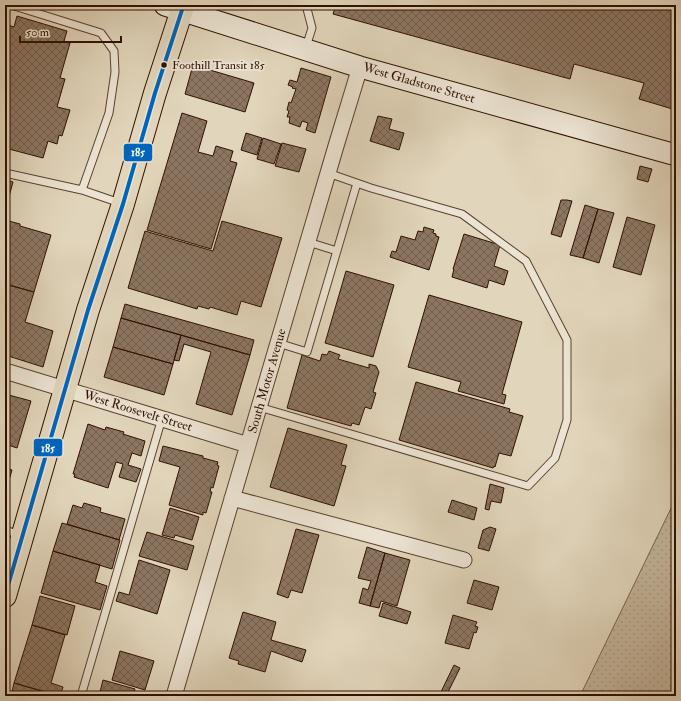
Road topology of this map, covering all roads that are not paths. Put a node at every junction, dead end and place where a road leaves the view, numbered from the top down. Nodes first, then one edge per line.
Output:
1 (11, 5) edge
2 (306, 5) edge
3 (179, 6) edge
4 (305, 49) junction
5 (360, 67) junction
6 (676, 155) edge
7 (5, 173) edge
8 (328, 173) junction
9 (357, 183) junction
10 (82, 190) junction
11 (123, 204) junction
12 (308, 242) junction
13 (337, 251) junction
14 (278, 343) junction
15 (5, 371) edge
16 (65, 389) junction
17 (259, 406) junction
18 (162, 418) junction
19 (248, 445) junction
20 (232, 498) junction
21 (14, 533) edge
22 (464, 560) dead end
23 (6, 585) edge
24 (81, 696) edge
25 (174, 696) edge

1 - 10 lane
2 - 4 lane
3 - 4 street, West Gladstone Street
3 - 11 main road
4 - 5 street, West Gladstone Street
5 - 6 street, West Gladstone Street
5 - 8 street, South Motor Avenue
7 - 10 lane
8 - 9 lane
8 - 12 street, South Motor Avenue
9 - 13 lane
9 - 17 lane
10 - 11 lane
11 - 16 main road
12 - 13 lane
12 - 14 street, South Motor Avenue
13 - 14 lane
14 - 17 street, South Motor Avenue
15 - 16 street, West Roosevelt Street
16 - 18 street, West Roosevelt Street
16 - 21 main road
17 - 19 street, South Motor Avenue
18 - 19 street, West Roosevelt Street
18 - 24 lane
19 - 20 street, South Motor Avenue
20 - 22 street
20 - 25 street, South Motor Avenue
21 - 23 main road

